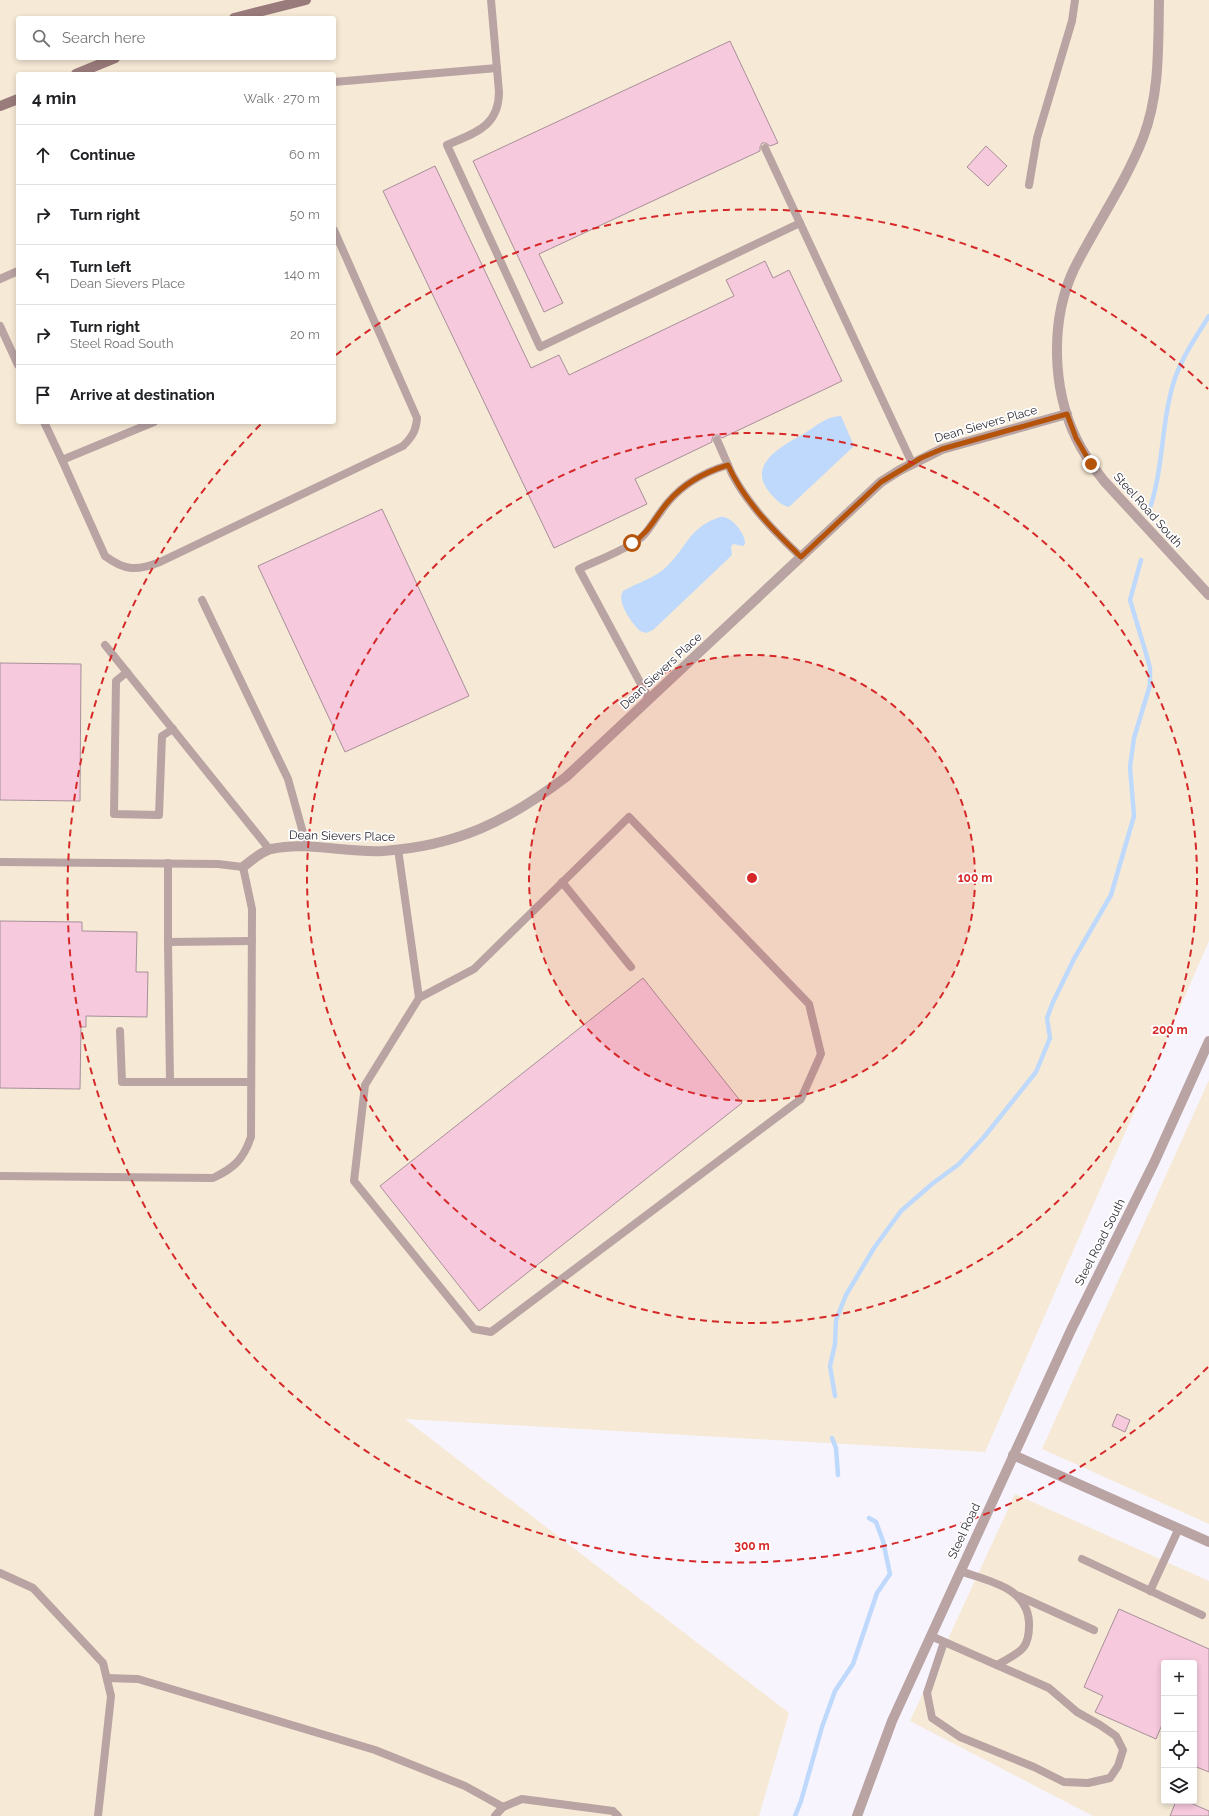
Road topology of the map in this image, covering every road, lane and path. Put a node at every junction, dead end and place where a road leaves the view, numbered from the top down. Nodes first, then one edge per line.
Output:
1 (306, 0) edge
2 (491, 0) edge
3 (1075, 0) edge
4 (1159, 0) edge
5 (242, 16) edge
6 (110, 60) edge
7 (497, 68) junction
8 (81, 72) edge
9 (336, 82) edge
10 (16, 100) edge
11 (0, 106) edge
12 (765, 148) dead end
13 (1029, 185) dead end
14 (800, 223) junction
15 (336, 235) edge
16 (16, 272) edge
17 (0, 279) edge
18 (0, 326) edge
19 (16, 361) edge
20 (1067, 414) junction
21 (45, 424) edge
22 (149, 424) edge
23 (717, 440) dead end
24 (62, 460) junction
25 (912, 463) junction
26 (728, 465) junction
27 (801, 557) junction
28 (1209, 595) edge
29 (202, 600) dead end
30 (105, 645) dead end
31 (127, 672) junction
32 (649, 699) junction
33 (173, 729) junction
34 (307, 847) junction
35 (398, 849) junction
36 (270, 850) junction
37 (0, 862) edge
38 (168, 863) junction
39 (243, 867) junction
40 (562, 882) junction
41 (252, 941) junction
42 (168, 942) junction
43 (631, 967) dead end
44 (419, 998) junction
45 (120, 1031) dead end
46 (1209, 1040) edge
47 (170, 1082) junction
48 (251, 1082) junction
49 (0, 1176) edge
50 (1013, 1455) junction
51 (1179, 1528) junction
52 (1209, 1542) edge
53 (1082, 1559) dead end
54 (960, 1571) junction
55 (0, 1573) edge
56 (1150, 1591) junction
57 (1019, 1596) junction
58 (1202, 1615) dead end
59 (1094, 1630) dead end
60 (931, 1636) junction
61 (944, 1642) junction
62 (997, 1665) junction
63 (107, 1678) junction
64 (503, 1807) junction
65 (98, 1816) edge
66 (495, 1816) edge
67 (618, 1816) edge
68 (857, 1816) edge

1 - 5 street
2 - 7 lane
3 - 13 lane
4 - 20 street, Steel Road South
6 - 8 street
7 - 9 lane
7 - 14 lane
10 - 11 street
12 - 14 lane
14 - 25 lane
15 - 24 lane
16 - 17 lane
18 - 19 lane
20 - 25 street, Dean Sievers Place
20 - 28 street, Steel Road South
21 - 24 lane
22 - 24 lane
23 - 26 lane
25 - 27 street, Dean Sievers Place
26 - 27 lane
26 - 32 lane
27 - 32 street, Dean Sievers Place
29 - 34 lane
30 - 31 lane
31 - 33 lane
31 - 33 lane
32 - 35 street, Dean Sievers Place
33 - 36 lane
34 - 35 street, Dean Sievers Place
34 - 36 street, Dean Sievers Place
35 - 44 lane
36 - 39 street, Dean Sievers Place
37 - 38 lane
38 - 39 lane
38 - 42 lane
39 - 41 lane
40 - 43 lane
40 - 44 lane
40 - 44 lane
41 - 42 lane
41 - 48 lane
42 - 47 lane
45 - 47 lane
46 - 50 street, Steel Road South
47 - 48 lane
48 - 49 lane
50 - 51 street
50 - 54 street, Steel Road
51 - 52 street
51 - 56 lane
53 - 56 lane
54 - 57 lane
54 - 60 street, Steel Road
55 - 63 lane
56 - 58 lane
57 - 59 lane
57 - 62 lane
60 - 61 lane
60 - 68 street, Steel Road
61 - 62 lane
61 - 62 lane
63 - 64 lane
63 - 65 lane
64 - 66 lane
64 - 67 lane

